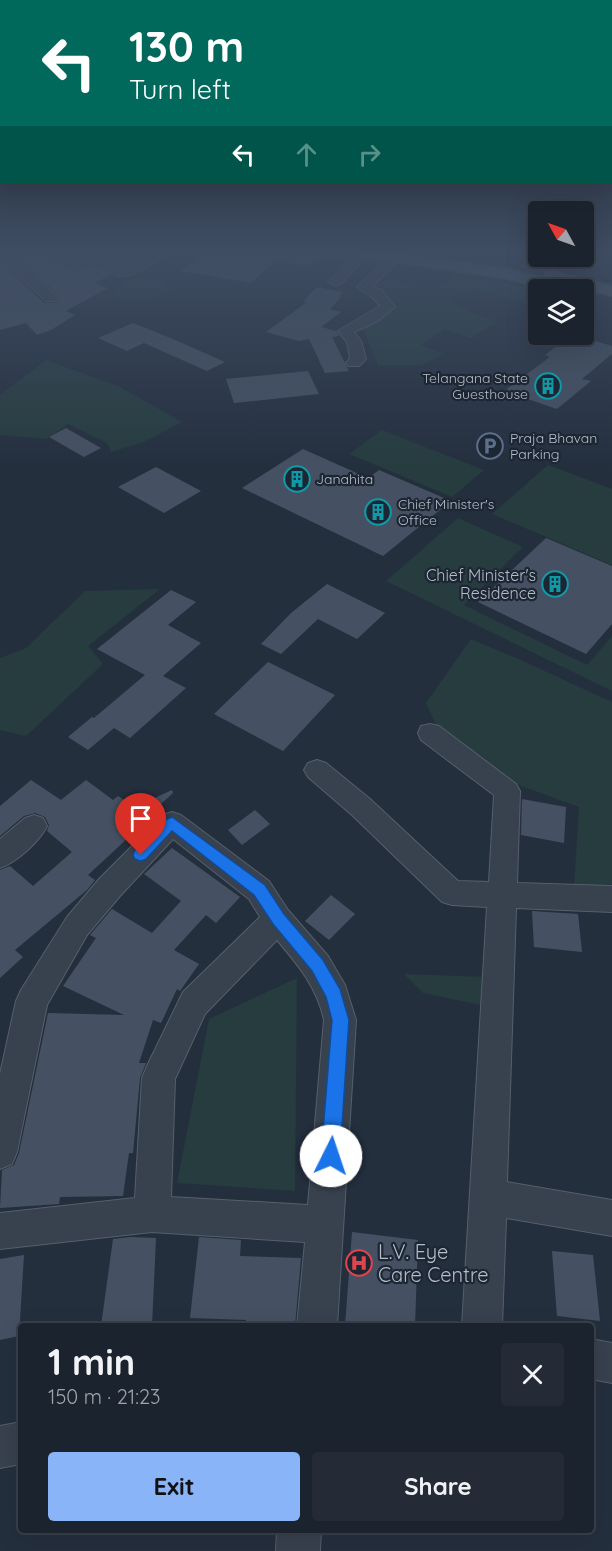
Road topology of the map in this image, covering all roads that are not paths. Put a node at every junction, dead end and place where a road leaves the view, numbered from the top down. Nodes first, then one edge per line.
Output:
1 (364, 322) edge
2 (354, 363) dead end
3 (430, 733) dead end
4 (317, 770) dead end
5 (34, 826) dead end
6 (0, 856) edge
7 (504, 895) junction
8 (612, 899) edge
9 (278, 919) junction
10 (0, 1152) edge
11 (489, 1197) junction
12 (152, 1214) junction
13 (612, 1218) edge
14 (326, 1225) junction
15 (0, 1231) edge
16 (317, 1323) edge
17 (482, 1323) edge
18 (594, 1360) edge
19 (612, 1363) edge
20 (18, 1444) edge
21 (0, 1448) edge
22 (299, 1533) edge
23 (298, 1551) edge

1 - 2 street
3 - 7 street
4 - 7 street
5 - 6 street
7 - 8 street
7 - 11 street
9 - 10 street
9 - 12 street
9 - 14 street
11 - 13 street
11 - 17 street
12 - 14 street
12 - 15 street
14 - 16 street
18 - 19 street
20 - 21 street
22 - 23 street

